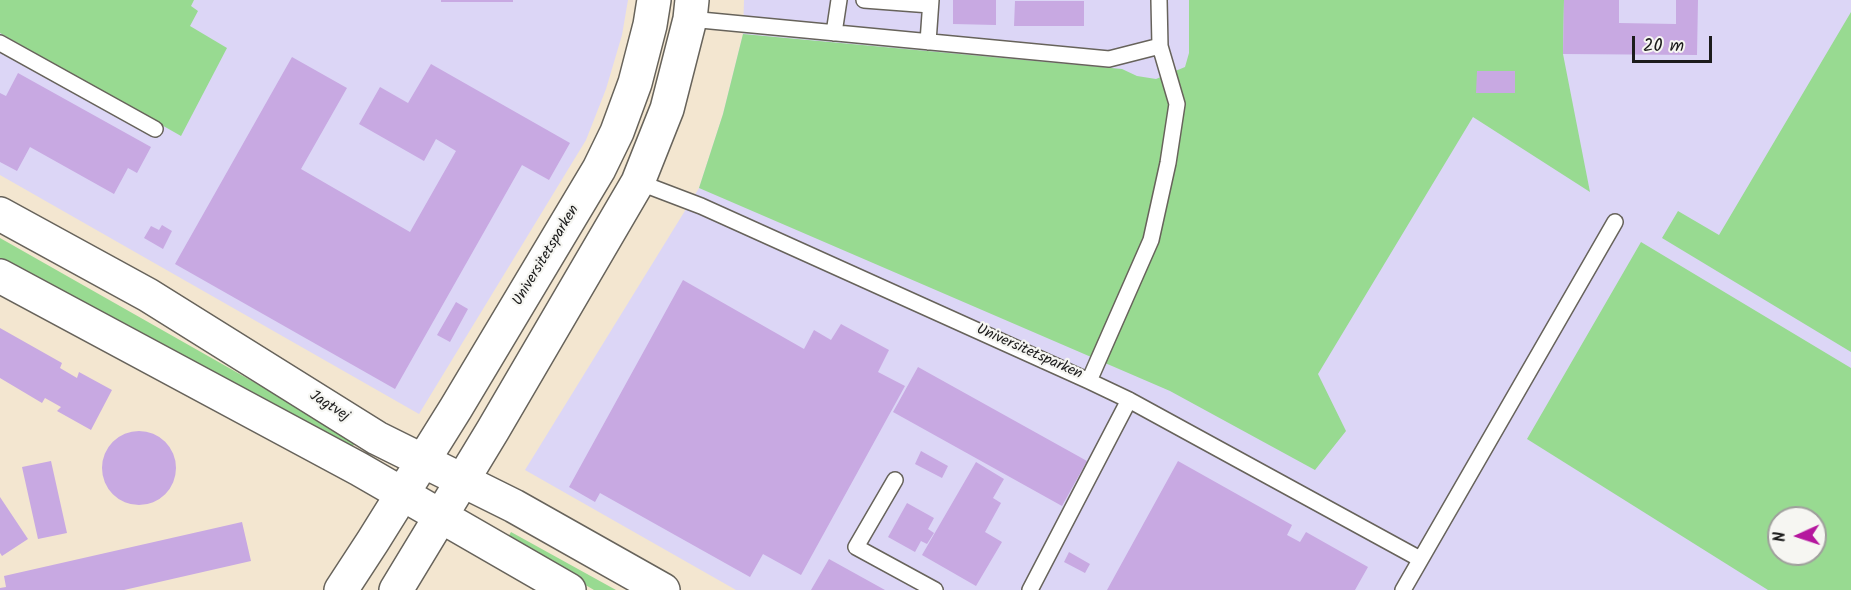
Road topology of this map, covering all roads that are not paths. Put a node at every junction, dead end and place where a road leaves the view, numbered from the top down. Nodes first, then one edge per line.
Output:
1 (654, 0) edge
2 (839, 0) edge
3 (864, 0) edge
4 (1160, 0) edge
5 (930, 2) edge
6 (691, 9) edge
7 (834, 33) junction
8 (928, 42) junction
9 (0, 43) edge
10 (1160, 46) junction
11 (155, 129) dead end
12 (638, 182) junction
13 (0, 214) edge
14 (1615, 222) dead end
15 (0, 276) edge
16 (1089, 381) junction
17 (1129, 400) junction
18 (423, 461) junction
19 (463, 480) junction
20 (895, 480) dead end
21 (402, 495) junction
22 (440, 517) junction
23 (1420, 559) junction
24 (341, 590) edge
25 (396, 590) edge
26 (569, 590) edge
27 (663, 590) edge
28 (935, 590) edge
29 (1030, 590) edge
30 (1404, 590) edge

1 - 18 street, Universitetsparken
2 - 7 lane
3 - 5 lane
4 - 10 lane, Universitetsparken
5 - 8 lane
6 - 7 lane
6 - 12 street
7 - 8 lane
8 - 10 lane
9 - 11 lane
10 - 16 lane, Universitetsparken
12 - 16 lane, Universitetsparken
12 - 19 street
13 - 18 street, Jagtvej
14 - 23 lane
15 - 21 street
16 - 17 lane, Universitetsparken
17 - 23 lane, Universitetsparken
17 - 29 lane
18 - 19 street, Jagtvej
18 - 21 street, Universitetsparken
19 - 22 street
19 - 27 street, Jagtvej
20 - 28 lane
21 - 22 street
21 - 24 street, Universitetsparken
22 - 25 street
22 - 26 street
23 - 30 lane

